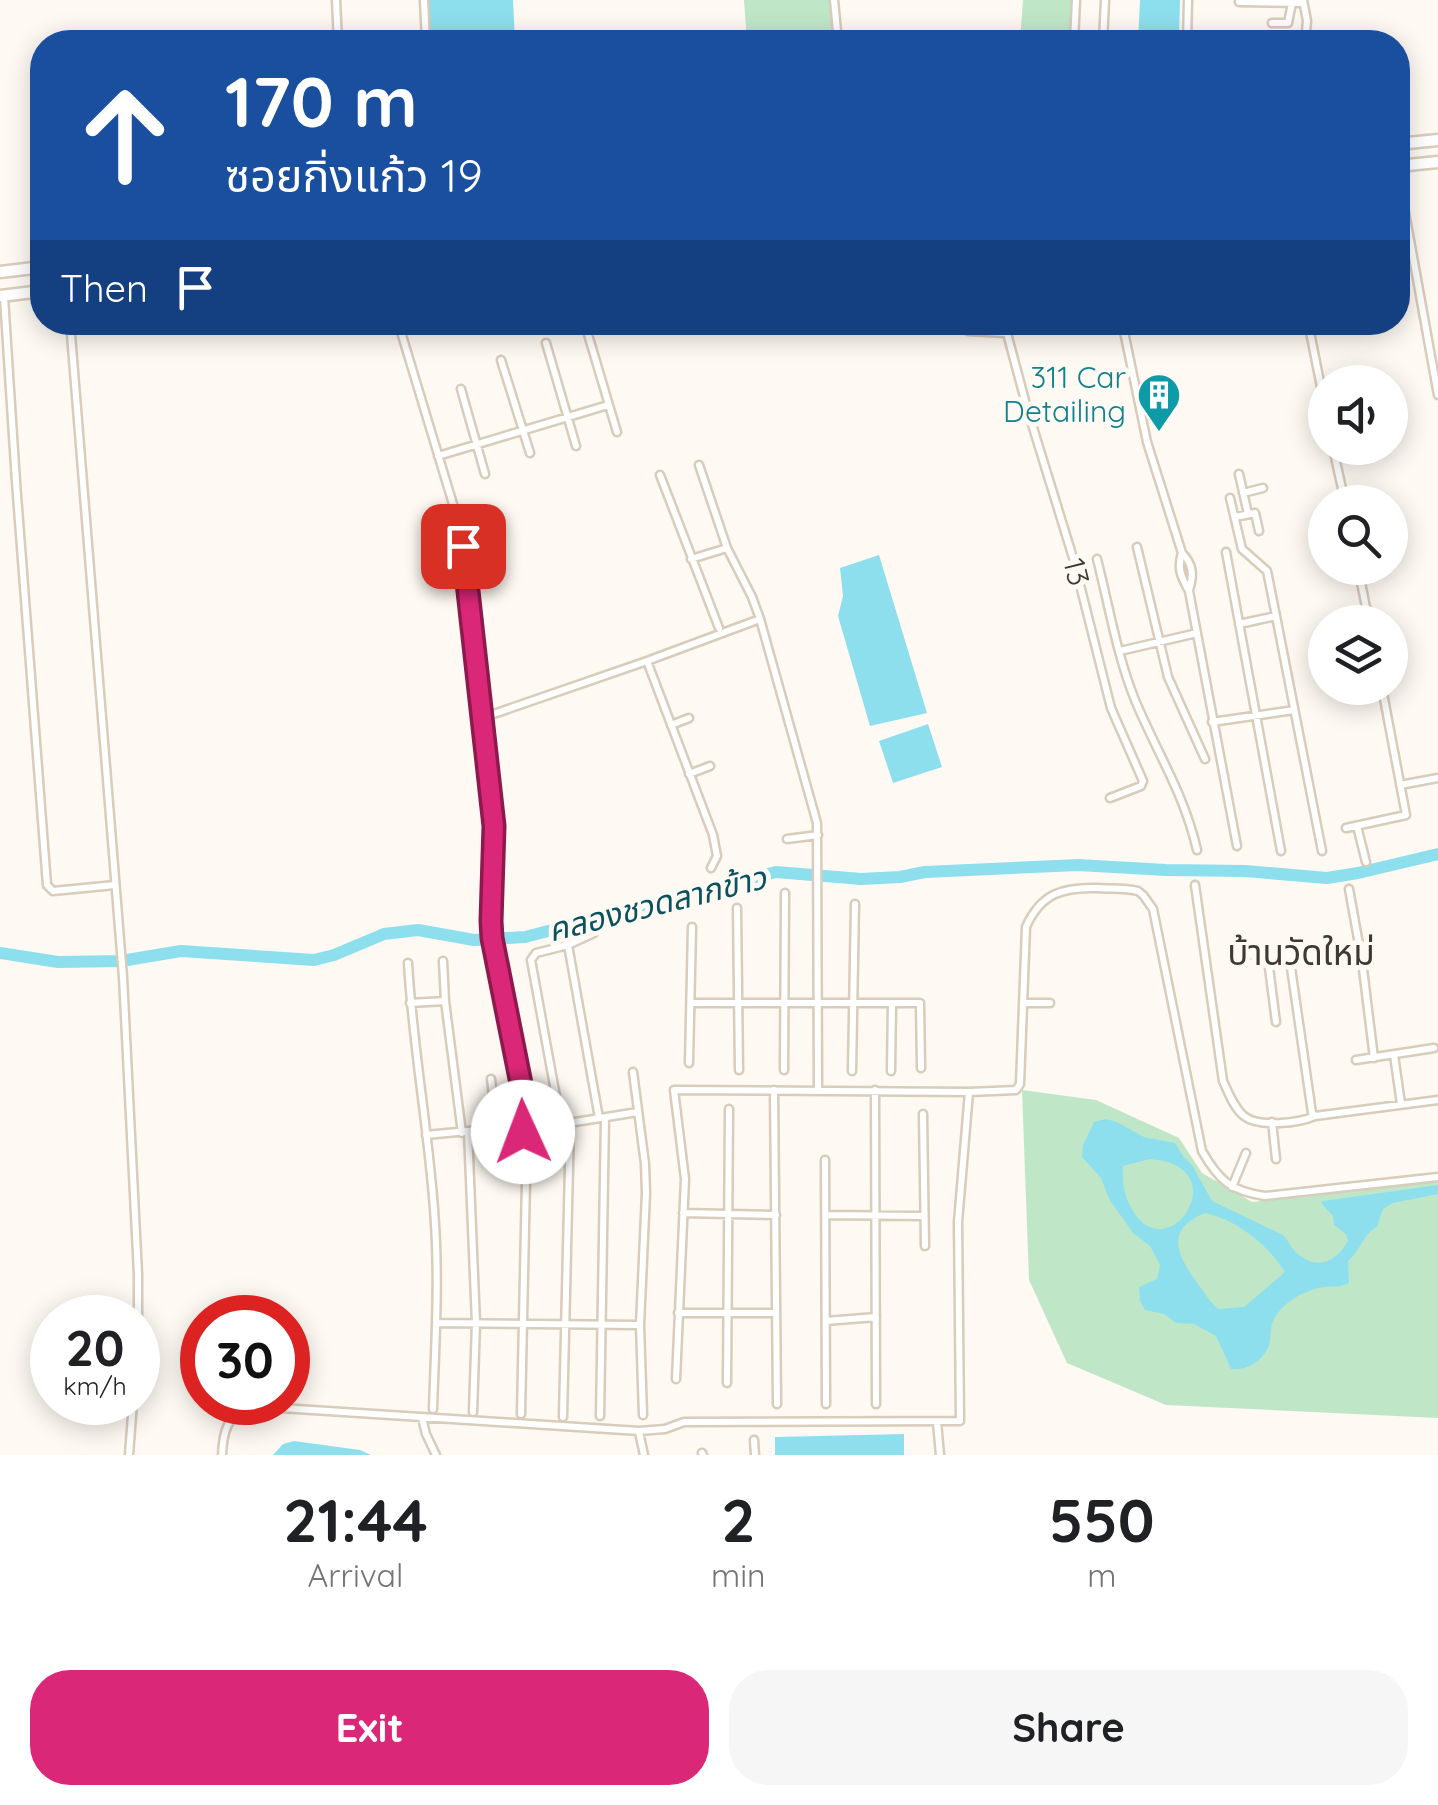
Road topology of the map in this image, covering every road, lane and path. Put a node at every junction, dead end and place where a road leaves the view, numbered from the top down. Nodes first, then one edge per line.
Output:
1 (336, 0) edge
2 (424, 0) edge
3 (834, 0) edge
4 (1076, 0) edge
5 (1105, 0) edge
6 (1188, 0) edge
7 (1303, 1) edge
8 (1239, 2) edge
9 (1292, 2) junction
10 (1272, 23) dead end
11 (337, 30) edge
12 (425, 30) edge
13 (837, 30) edge
14 (1075, 30) edge
15 (1104, 30) edge
16 (1187, 30) edge
17 (1306, 30) edge
18 (1438, 140) edge
19 (1410, 143) edge
20 (1438, 162) edge
21 (1410, 165) edge
22 (1410, 240) edge
23 (30, 268) edge
24 (0, 272) edge
25 (30, 292) edge
26 (2, 296) edge
27 (71, 335) edge
28 (402, 335) edge
29 (588, 335) edge
30 (1007, 335) edge
31 (1125, 335) edge
32 (1311, 335) edge
33 (546, 343) dead end
34 (501, 360) dead end
35 (1317, 365) edge
36 (460, 388) dead end
37 (1438, 395) edge
38 (608, 405) junction
39 (568, 416) junction
40 (523, 430) junction
41 (616, 432) dead end
42 (476, 444) junction
43 (576, 446) dead end
44 (530, 453) dead end
45 (438, 456) junction
46 (699, 465) dead end
47 (485, 474) dead end
48 (1239, 474) dead end
49 (660, 475) dead end
50 (1263, 488) dead end
51 (1244, 493) junction
52 (1230, 498) dead end
53 (1248, 514) junction
54 (1235, 518) junction
55 (1259, 531) dead end
56 (1136, 547) dead end
57 (727, 548) junction
58 (1226, 552) dead end
59 (691, 559) junction
60 (1097, 559) dead end
61 (1276, 616) junction
62 (760, 619) junction
63 (1239, 624) junction
64 (719, 628) dead end
65 (1197, 633) junction
66 (1158, 641) junction
67 (1120, 651) junction
68 (647, 662) junction
69 (1385, 705) edge
70 (1294, 710) junction
71 (1255, 716) junction
72 (482, 718) junction
73 (690, 718) dead end
74 (1212, 722) junction
75 (671, 726) junction
76 (1205, 759) dead end
77 (710, 766) dead end
78 (690, 774) junction
79 (1438, 778) edge
80 (1400, 785) junction
81 (1110, 798) dead end
82 (1356, 826) junction
83 (1346, 828) dead end
84 (818, 835) junction
85 (787, 839) dead end
86 (1237, 846) dead end
87 (1197, 850) dead end
88 (1322, 850) dead end
89 (1281, 851) dead end
90 (1366, 862) dead end
91 (712, 868) dead end
92 (114, 885) junction
93 (1194, 885) dead end
94 (1349, 889) dead end
95 (786, 892) dead end
96 (855, 904) dead end
97 (738, 908) dead end
98 (692, 927) dead end
99 (594, 933) dead end
100 (568, 945) junction
101 (1267, 952) junction
102 (1248, 955) dead end
103 (443, 962) dead end
104 (408, 964) dead end
105 (445, 1001) junction
106 (1023, 1002) junction
107 (410, 1003) junction
108 (691, 1003) junction
109 (738, 1003) junction
110 (785, 1003) junction
111 (818, 1003) junction
112 (852, 1003) junction
113 (892, 1003) junction
114 (1050, 1003) dead end
115 (1276, 1022) dead end
116 (1434, 1048) dead end
117 (1394, 1055) junction
118 (1374, 1058) junction
119 (1356, 1060) dead end
120 (690, 1063) dead end
121 (921, 1068) dead end
122 (739, 1070) dead end
123 (784, 1070) dead end
124 (852, 1071) dead end
125 (891, 1071) dead end
126 (633, 1072) dead end
127 (491, 1079) dead end
128 (774, 1090) junction
129 (818, 1090) junction
130 (875, 1090) junction
131 (968, 1092) junction
132 (1438, 1100) edge
133 (1400, 1104) junction
134 (729, 1109) dead end
135 (638, 1112) junction
136 (924, 1114) dead end
137 (1315, 1116) junction
138 (602, 1118) junction
139 (528, 1119) junction
140 (1272, 1122) junction
141 (565, 1124) junction
142 (521, 1126) junction
143 (536, 1128) junction
144 (497, 1129) junction
145 (465, 1133) junction
146 (527, 1134) junction
147 (426, 1135) junction
148 (1246, 1154) dead end
149 (1276, 1159) dead end
150 (825, 1160) dead end
151 (1438, 1177) edge
152 (1232, 1187) junction
153 (683, 1213) junction
154 (728, 1214) junction
155 (776, 1215) junction
156 (825, 1215) junction
157 (875, 1216) junction
158 (924, 1216) junction
159 (925, 1246) dead end
160 (138, 1295) edge
161 (728, 1313) junction
162 (776, 1313) junction
163 (678, 1314) junction
164 (876, 1318) junction
165 (826, 1321) junction
166 (436, 1323) junction
167 (565, 1323) junction
168 (476, 1324) junction
169 (524, 1324) junction
170 (603, 1324) junction
171 (640, 1324) junction
172 (676, 1379) dead end
173 (728, 1382) dead end
174 (777, 1404) dead end
175 (826, 1404) dead end
176 (876, 1404) dead end
177 (432, 1409) dead end
178 (472, 1412) dead end
179 (521, 1414) dead end
180 (643, 1415) dead end
181 (563, 1416) dead end
182 (600, 1416) dead end
183 (422, 1418) junction
184 (937, 1422) junction
185 (132, 1425) edge
186 (639, 1431) junction
187 (754, 1440) dead end
188 (130, 1455) edge
189 (222, 1455) edge
190 (436, 1455) edge
191 (644, 1455) edge
192 (755, 1455) edge
193 (940, 1455) edge

1 - 11 street
2 - 12 street
3 - 13 street
4 - 14 street
5 - 15 street
6 - 16 street
7 - 9 street
7 - 17 street
8 - 9 street
9 - 10 street
18 - 19 main road
20 - 21 main road
22 - 37 street
23 - 24 main road
25 - 26 main road
26 - 92 street
27 - 92 street
28 - 45 street
29 - 38 street
30 - 81 street, 13
31 - 65 street
32 - 35 street
33 - 39 street
34 - 40 street
36 - 42 street
38 - 39 street
38 - 41 street
39 - 40 street
39 - 43 street
40 - 42 street
40 - 44 street
42 - 45 street
42 - 47 street
45 - 72 street
46 - 57 street
48 - 51 street
49 - 59 street
50 - 51 street
51 - 53 street
52 - 54 street
53 - 54 street
53 - 55 street
54 - 61 street
56 - 66 street
57 - 59 street
57 - 62 street
58 - 63 street
59 - 64 street
60 - 67 street
61 - 63 street
61 - 70 street
62 - 68 street
62 - 84 street
63 - 71 street
65 - 66 street
65 - 74 street
66 - 67 street
66 - 76 street
67 - 87 street
68 - 72 street
68 - 75 street
69 - 80 street
70 - 71 street
70 - 88 street
71 - 74 street
71 - 89 street
72 - 139 street
73 - 75 street
74 - 86 street
75 - 78 street
77 - 78 street
78 - 91 street
79 - 80 street
80 - 82 street
82 - 83 street
82 - 90 street
84 - 85 street
84 - 111 street
92 - 160 street
93 - 140 street
94 - 118 street
95 - 110 street
96 - 112 street
97 - 109 street
98 - 108 street
99 - 100 street
100 - 138 street
100 - 141 street
101 - 102 street
101 - 115 street
101 - 137 street
103 - 105 street
104 - 107 street
105 - 107 street
105 - 145 street
106 - 114 street
106 - 131 street
106 - 152 street
107 - 147 street
108 - 109 street
108 - 120 street
109 - 110 street
109 - 122 street
110 - 111 street
110 - 123 street
111 - 112 street
111 - 129 street
112 - 113 street
112 - 124 street
113 - 121 street
113 - 125 street
116 - 117 street
117 - 118 street
117 - 133 street
118 - 119 street
126 - 135 street
127 - 144 street
128 - 129 street
128 - 153 street
128 - 155 street
129 - 130 street
130 - 131 street
130 - 157 street
131 - 184 street
132 - 133 street
133 - 137 street
134 - 154 street
135 - 138 street
135 - 171 street
136 - 158 street
137 - 140 street
138 - 141 street
138 - 170 street
139 - 142 street
139 - 143 street
140 - 149 street
141 - 143 street
141 - 167 street
142 - 144 street
142 - 146 street
143 - 146 street
144 - 145 street
145 - 147 street
145 - 168 street
146 - 169 street
147 - 166 street
148 - 152 street
150 - 156 street
151 - 152 street
153 - 154 street
153 - 163 street
154 - 155 street
154 - 161 street
155 - 162 street
156 - 157 street
156 - 165 street
157 - 158 street
157 - 164 street
158 - 159 street
161 - 162 street
161 - 163 street
161 - 173 street
162 - 174 street
163 - 172 street
164 - 165 street
164 - 176 street
165 - 175 street
166 - 168 street
166 - 177 street
167 - 169 street
167 - 170 street
167 - 181 street
168 - 169 street
168 - 178 street
169 - 179 street
170 - 171 street
170 - 182 street
171 - 180 street
183 - 186 street
183 - 189 street
183 - 190 street
184 - 186 street
184 - 193 street
185 - 188 street
186 - 191 street
187 - 192 street

